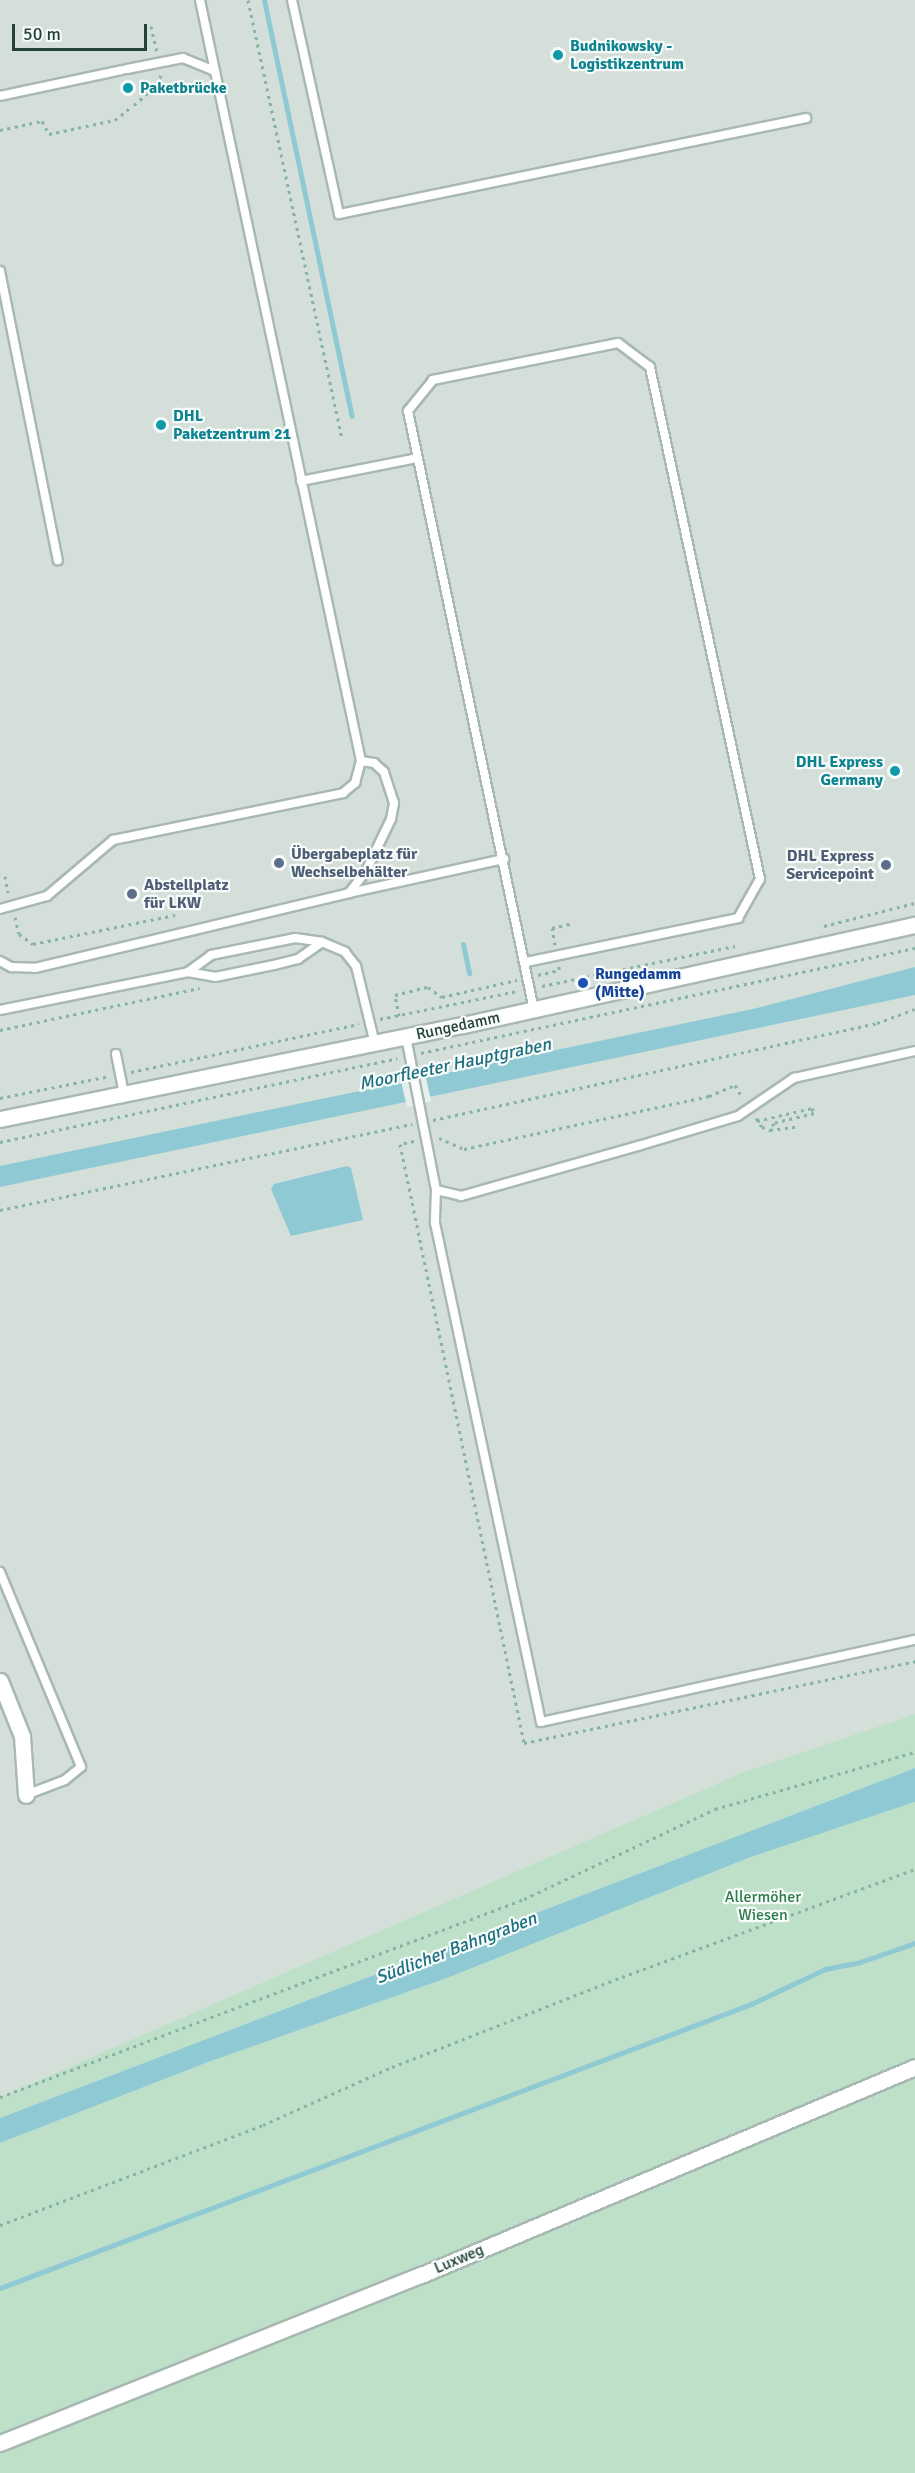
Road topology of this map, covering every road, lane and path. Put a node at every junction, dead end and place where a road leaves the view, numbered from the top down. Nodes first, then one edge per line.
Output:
1 (200, 0) edge
2 (248, 0) edge
3 (292, 0) edge
4 (215, 72) junction
5 (0, 96) edge
6 (130, 108) dead end
7 (806, 118) dead end
8 (0, 130) edge
9 (0, 271) edge
10 (342, 438) dead end
11 (417, 458) junction
12 (301, 481) junction
13 (58, 560) dead end
14 (360, 761) junction
15 (504, 859) junction
16 (5, 876) dead end
17 (9, 892) junction
18 (349, 893) junction
19 (0, 895) edge
20 (915, 903) edge
21 (13, 906) junction
22 (0, 909) edge
23 (175, 915) dead end
24 (573, 923) dead end
25 (915, 926) edge
26 (816, 928) dead end
27 (322, 942) junction
28 (746, 944) dead end
29 (915, 948) edge
30 (557, 956) junction
31 (0, 961) edge
32 (526, 962) junction
33 (188, 972) junction
34 (529, 977) junction
35 (205, 987) dead end
36 (531, 988) junction
37 (0, 1004) edge
38 (20, 1006) junction
39 (0, 1010) edge
40 (534, 1010) junction
41 (915, 1010) edge
42 (0, 1016) edge
43 (399, 1016) junction
44 (368, 1022) junction
45 (0, 1030) edge
46 (406, 1038) junction
47 (375, 1044) junction
48 (915, 1051) edge
49 (116, 1054) dead end
50 (408, 1056) junction
51 (120, 1074) junction
52 (124, 1094) junction
53 (0, 1098) edge
54 (749, 1107) junction
55 (0, 1119) edge
56 (420, 1119) junction
57 (757, 1121) junction
58 (796, 1127) dead end
59 (774, 1130) junction
60 (424, 1139) junction
61 (0, 1142) edge
62 (436, 1190) junction
63 (0, 1210) edge
64 (0, 1572) edge
65 (915, 1640) edge
66 (915, 1661) edge
67 (0, 1681) edge
68 (915, 1752) edge
69 (26, 1795) joint
70 (915, 1869) edge
71 (915, 2067) edge
72 (0, 2097) edge
73 (0, 2225) edge
74 (0, 2443) edge

1 - 4 lane
2 - 10 path
3 - 7 lane
4 - 5 lane
4 - 12 lane
6 - 8 path
9 - 13 lane
11 - 12 lane
11 - 15 lane
11 - 30 lane
12 - 14 lane
14 - 18 lane
14 - 21 lane
15 - 18 lane
15 - 32 lane
16 - 17 path
17 - 19 path
17 - 21 path
18 - 31 lane
20 - 26 path
21 - 22 lane
21 - 23 path
24 - 30 path
25 - 40 street, Rungedamm
27 - 33 lane
27 - 33 lane
27 - 44 lane
28 - 36 path
29 - 50 path
30 - 32 lane
30 - 34 path
32 - 34 lane
33 - 38 lane
34 - 36 lane
34 - 43 path
35 - 45 path
36 - 40 lane
36 - 43 path
37 - 38 lane
38 - 39 lane
38 - 42 lane
40 - 46 street, Rungedamm
41 - 56 path
43 - 44 path
44 - 47 lane
44 - 51 path
46 - 47 street, Rungedamm
46 - 50 lane
47 - 52 street, Rungedamm
48 - 54 lane
49 - 51 lane
50 - 56 lane
50 - 61 path
51 - 52 lane
51 - 53 path
52 - 55 street, Rungedamm
54 - 57 path
54 - 60 path
54 - 62 lane
56 - 60 lane
56 - 63 path
57 - 59 path
57 - 59 path
58 - 59 path
60 - 62 lane
60 - 66 path
62 - 65 lane
64 - 69 lane
67 - 69 street
68 - 72 path
70 - 73 path
71 - 74 street, Luxweg

